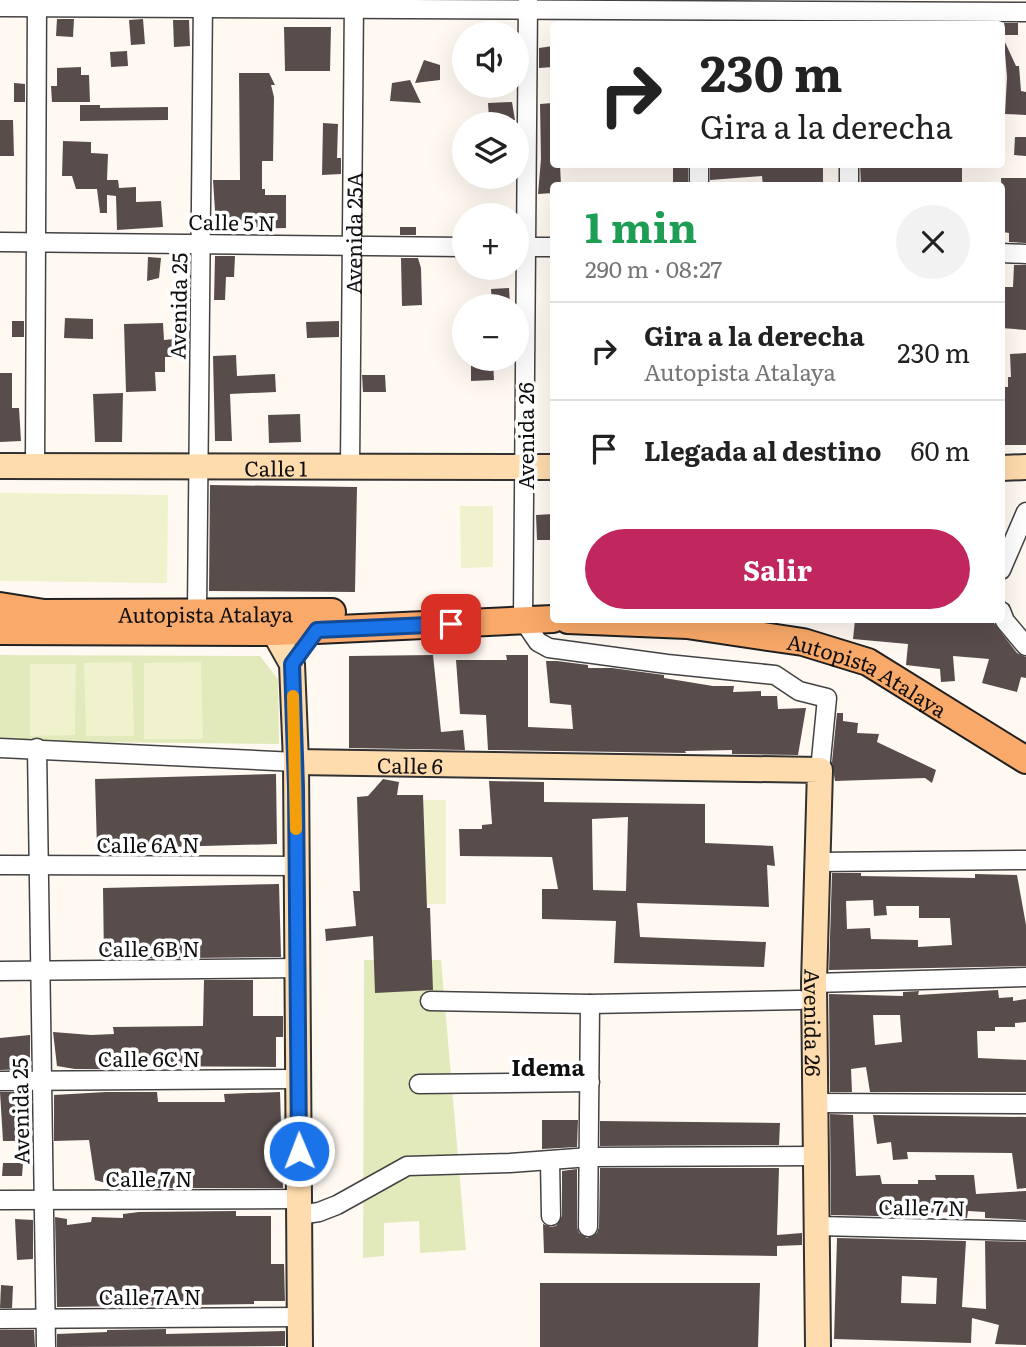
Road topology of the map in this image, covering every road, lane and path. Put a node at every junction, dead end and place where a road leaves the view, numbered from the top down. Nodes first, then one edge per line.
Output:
1 (37, 3) edge
2 (203, 4) edge
3 (354, 4) edge
4 (528, 5) edge
5 (0, 6) edge
6 (699, 12) edge
7 (849, 12) edge
8 (1026, 12) edge
9 (522, 203) edge
10 (0, 242) edge
11 (36, 242) junction
12 (200, 244) junction
13 (352, 245) junction
14 (452, 247) edge
15 (529, 247) edge
16 (550, 247) edge
17 (1005, 253) edge
18 (1026, 254) edge
19 (521, 280) edge
20 (0, 467) edge
21 (35, 467) junction
22 (198, 467) junction
23 (350, 467) junction
24 (524, 467) junction
25 (550, 467) edge
26 (1026, 467) edge
27 (1005, 468) edge
28 (1026, 512) edge
29 (1005, 561) edge
30 (0, 606) edge
31 (197, 612) junction
32 (550, 619) edge
33 (510, 621) junction
34 (1005, 621) edge
35 (639, 623) edge
36 (317, 630) junction
37 (0, 631) edge
38 (274, 632) junction
39 (1026, 646) edge
40 (292, 664) junction
41 (0, 748) edge
42 (37, 748) junction
43 (1026, 760) edge
44 (296, 762) junction
45 (820, 770) junction
46 (1026, 860) edge
47 (819, 862) junction
48 (39, 865) junction
49 (0, 866) edge
50 (297, 866) junction
51 (297, 968) junction
52 (0, 971) edge
53 (40, 971) junction
54 (1026, 977) edge
55 (807, 992) junction
56 (430, 1001) dead end
57 (590, 1004) junction
58 (298, 1079) junction
59 (0, 1081) edge
60 (42, 1081) junction
61 (590, 1082) junction
62 (419, 1084) dead end
63 (814, 1103) junction
64 (1026, 1104) edge
65 (816, 1156) junction
66 (590, 1157) junction
67 (550, 1161) junction
68 (0, 1200) edge
69 (43, 1200) junction
70 (299, 1207) junction
71 (551, 1216) dead end
72 (818, 1226) junction
73 (588, 1227) dead end
74 (1026, 1231) edge
75 (300, 1317) junction
76 (45, 1318) junction
77 (0, 1319) edge
78 (46, 1347) edge
79 (300, 1347) edge
80 (818, 1347) edge

1 - 2 street
1 - 5 street
1 - 11 street
2 - 3 street
2 - 12 street, Avenida 25
3 - 4 street
3 - 13 street, Avenida 25A
4 - 6 street
4 - 9 street, Avenida 26
6 - 7 street
7 - 8 street
10 - 11 street, Calle 5 N
11 - 12 street, Calle 5 N
11 - 21 street
12 - 13 street, Calle 5 N
12 - 22 street, Avenida 25
13 - 14 street, Calle 5 N
13 - 23 street, Avenida 25A
15 - 16 street
17 - 18 street
19 - 24 street, Avenida 26
20 - 21 street, Calle 1
21 - 22 street, Calle 1
22 - 23 street, Calle 1
22 - 31 street, Avenida 25
23 - 24 street, Calle 1
24 - 25 street, Calle 1
24 - 33 street, Avenida 26
26 - 27 street
28 - 29 street
30 - 31 main road, Autopista Atalaya
31 - 33 main road, Autopista Atalaya
32 - 33 main road, Autopista Atalaya
33 - 36 main road, Autopista Atalaya
33 - 45 street, Avenida 26
34 - 39 street
35 - 43 main road, Autopista Atalaya
36 - 38 main road, Autopista Atalaya
36 - 40 street
37 - 38 main road, Autopista Atalaya
38 - 40 street
40 - 44 street
41 - 42 street, Calle 6
42 - 44 street, Calle 6
42 - 48 street, Avenida 25
44 - 45 street, Calle 6
44 - 50 street
45 - 47 street, Avenida 26
46 - 47 street
47 - 55 street, Avenida 26
48 - 49 street, Calle 6A N
48 - 50 street, Calle 6A N
48 - 53 street, Avenida 25
50 - 51 street
51 - 53 street, Calle 6B N
51 - 58 street
52 - 53 street, Calle 6B N
53 - 60 street, Avenida 25
54 - 55 street
55 - 57 street
55 - 63 street, Avenida 26
56 - 57 street
57 - 61 street
58 - 60 street, Calle 6C N
58 - 70 street
59 - 60 street, Calle 6C N
60 - 69 street, Avenida 25
61 - 62 street
61 - 66 street
63 - 64 street
63 - 65 street, Avenida 26
65 - 66 street, Calle 7 N
65 - 72 street, Avenida 26
66 - 67 street, Calle 7 N
66 - 73 street
67 - 70 street, Calle 7 N
67 - 71 street
68 - 69 street, Calle 7 N
69 - 70 street, Calle 7 N
69 - 76 street, Avenida 25
70 - 75 street
72 - 74 street, Calle 7 N
72 - 80 street, Avenida 26
75 - 76 street, Calle 7A N
75 - 79 street
76 - 77 street, Calle 7A N
76 - 78 street, Avenida 25

